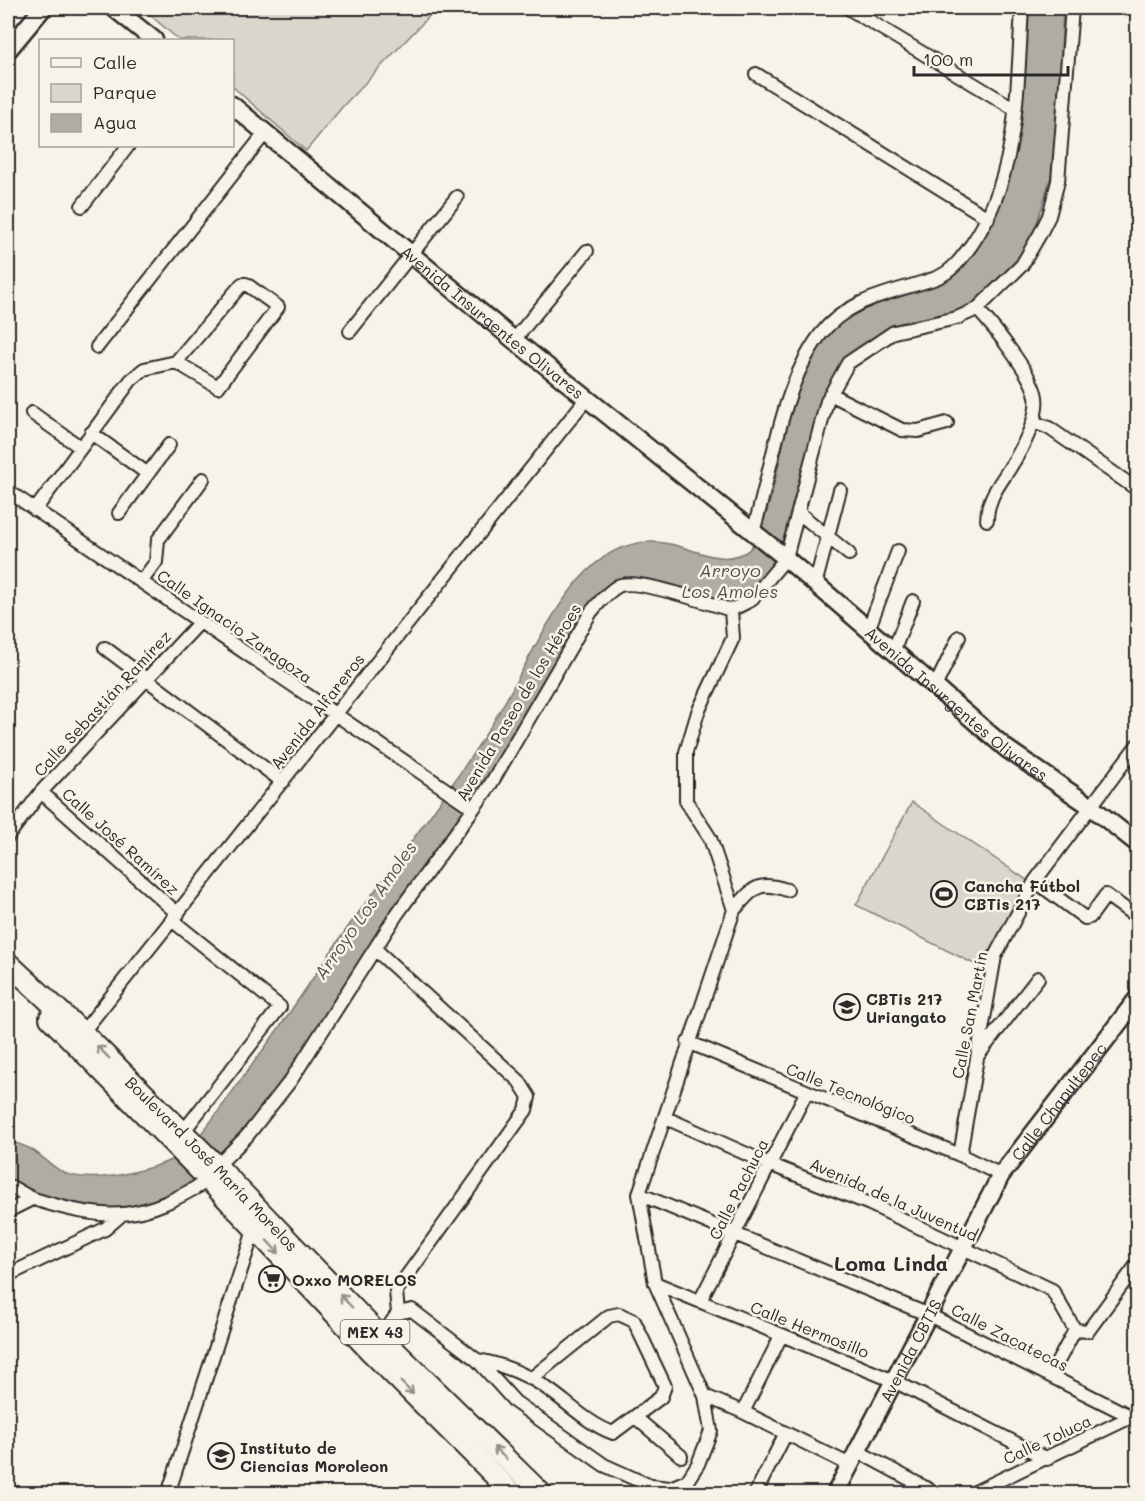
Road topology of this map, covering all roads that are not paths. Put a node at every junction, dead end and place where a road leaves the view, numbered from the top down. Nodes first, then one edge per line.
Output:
1 (43, 8) edge
2 (114, 8) edge
3 (848, 8) edge
4 (1022, 8) edge
5 (1072, 8) edge
6 (153, 39) edge
7 (8, 50) edge
8 (756, 74) dead end
9 (234, 107) edge
10 (1015, 109) junction
11 (266, 132) junction
12 (127, 147) edge
13 (457, 197) dead end
14 (82, 206) dead end
15 (988, 218) junction
16 (587, 251) dead end
17 (410, 255) junction
18 (977, 309) junction
19 (350, 331) dead end
20 (514, 340) junction
21 (97, 347) dead end
22 (176, 362) junction
23 (830, 394) junction
24 (586, 399) junction
25 (32, 413) dead end
26 (1032, 422) junction
27 (947, 423) dead end
28 (91, 433) junction
29 (169, 445) dead end
30 (80, 447) junction
31 (148, 474) junction
32 (203, 479) dead end
33 (840, 490) dead end
34 (1137, 490) edge
35 (8, 491) edge
36 (35, 510) junction
37 (119, 513) dead end
38 (799, 513) junction
39 (987, 520) dead end
40 (755, 533) junction
41 (827, 536) junction
42 (898, 550) dead end
43 (849, 554) dead end
44 (784, 557) junction
45 (141, 582) junction
46 (815, 585) junction
47 (913, 601) dead end
48 (731, 610) junction
49 (200, 622) junction
50 (868, 630) junction
51 (959, 637) dead end
52 (105, 648) dead end
53 (893, 652) junction
54 (147, 679) junction
55 (934, 688) junction
56 (334, 715) junction
57 (1137, 744) edge
58 (283, 782) junction
59 (41, 792) junction
60 (1090, 806) junction
61 (471, 807) junction
62 (8, 836) edge
63 (1137, 844) edge
64 (1035, 881) junction
65 (787, 890) dead end
66 (734, 909) junction
67 (176, 917) junction
68 (1137, 918) edge
69 (376, 950) junction
70 (8, 963) edge
71 (8, 973) edge
72 (1038, 978) dead end
73 (1137, 998) edge
74 (78, 1038) junction
75 (688, 1042) junction
76 (978, 1055) junction
77 (806, 1093) junction
78 (666, 1118) junction
79 (184, 1140) junction
80 (960, 1155) junction
81 (769, 1164) junction
82 (211, 1171) junction
83 (1000, 1175) junction
84 (8, 1186) edge
85 (639, 1194) junction
86 (32, 1199) junction
87 (8, 1211) edge
88 (120, 1216) junction
89 (258, 1221) junction
90 (732, 1233) junction
91 (965, 1248) junction
92 (1137, 1263) edge
93 (8, 1275) edge
94 (655, 1283) junction
95 (700, 1301) junction
96 (398, 1313) junction
97 (929, 1315) junction
98 (1075, 1330) junction
99 (781, 1336) junction
100 (381, 1337) junction
101 (477, 1360) junction
102 (1050, 1376) junction
103 (532, 1378) junction
104 (894, 1381) junction
105 (705, 1396) junction
106 (743, 1412) junction
107 (1135, 1415) edge
108 (635, 1417) junction
109 (785, 1435) junction
110 (681, 1456) dead end
111 (854, 1458) junction
112 (1047, 1459) junction
113 (688, 1487) edge
114 (657, 1490) edge
115 (168, 1494) edge
116 (513, 1494) edge
117 (542, 1494) edge
118 (755, 1494) edge
119 (835, 1494) edge
120 (937, 1494) edge
121 (971, 1494) edge

1 - 7 street
2 - 6 street
3 - 10 street
4 - 10 street
5 - 18 street
8 - 15 street
9 - 11 street, Avenida Insurgentes Olivares
10 - 15 street
11 - 17 street, Avenida Insurgentes Olivares
11 - 21 street
12 - 14 street
13 - 17 street
15 - 40 street
16 - 20 street
17 - 19 street
17 - 20 street, Avenida Insurgentes Olivares
18 - 23 street
18 - 26 street
20 - 24 street, Avenida Insurgentes Olivares
22 - 22 street
22 - 28 street
23 - 27 street
23 - 38 street
24 - 40 street, Avenida Insurgentes Olivares
24 - 56 street, Avenida Alfareros
25 - 30 street
26 - 34 street
26 - 39 street
28 - 30 street
28 - 31 street
29 - 31 street
30 - 36 street
31 - 37 street
32 - 45 street
33 - 41 street
35 - 36 street, Calle Ignacio Zaragoza
36 - 45 street, Calle Ignacio Zaragoza
38 - 41 street
38 - 44 street
40 - 44 street, Avenida Insurgentes Olivares
41 - 43 street
41 - 46 street
42 - 50 street
44 - 46 street, Avenida Insurgentes Olivares
44 - 48 street
45 - 49 street, Calle Ignacio Zaragoza
46 - 50 street, Avenida Insurgentes Olivares
47 - 53 street
48 - 61 street, Avenida Paseo de los Héroes
48 - 66 street
49 - 54 street, Calle Sebastián Ramírez
49 - 56 street, Calle Ignacio Zaragoza
50 - 53 street, Avenida Insurgentes Olivares
51 - 55 street
52 - 54 street
53 - 55 street, Avenida Insurgentes Olivares
54 - 58 street
54 - 59 street, Calle Sebastián Ramírez
55 - 60 street, Avenida Insurgentes Olivares
56 - 58 street, Avenida Alfareros
56 - 61 street, Calle Ignacio Zaragoza
57 - 60 street, Calle San Martín
58 - 67 street, Avenida Alfareros
59 - 62 street, Calle Sebastián Ramírez
59 - 67 street, Calle José Ramírez
60 - 63 street, Avenida Insurgentes Olivares
60 - 64 street, Calle San Martín
61 - 69 street, Avenida Paseo de los Héroes
64 - 68 street
64 - 76 street, Calle San Martín
65 - 66 street
66 - 75 street
67 - 74 street, Avenida Alfareros
67 - 79 street, Calle José Ramírez
69 - 82 street, Avenida Paseo de los Héroes
69 - 96 street
70 - 74 main road, Boulevard José María Morelos / MEX 43
71 - 74 main road, Boulevard José María Morelos / MEX 43
72 - 76 street
73 - 83 street, Calle Chapultepec
74 - 79 main road, Boulevard José María Morelos / MEX 43
75 - 77 street, Calle Tecnológico
75 - 78 street
76 - 80 street, Calle San Martín
77 - 80 street, Calle Tecnológico
77 - 81 street, Calle Pachuca
78 - 81 street, Avenida de la Juventud
78 - 85 street
79 - 82 main road, Boulevard José María Morelos / MEX 43
80 - 83 street, Calle Tecnológico
81 - 90 street, Calle Pachuca
81 - 91 street, Avenida de la Juventud
82 - 88 street, Avenida Paseo de los Héroes
82 - 89 main road, Boulevard José María Morelos / MEX 43
83 - 91 street, Avenida CBTIS
84 - 86 street, Avenida Paseo de los Héroes
85 - 90 street, Calle Zacatecas
85 - 94 street
86 - 87 street
86 - 88 street, Avenida Paseo de los Héroes
88 - 93 street
100 -> 89 main road, Boulevard José María Morelos / MEX 43
89 - 115 street
89 -> 116 main road, Boulevard José María Morelos / MEX 43
90 - 95 street, Calle Pachuca
90 - 97 street, Calle Zacatecas
91 - 97 street, Avenida CBTIS
91 - 98 street, Avenida de la Juventud
92 - 98 street
94 - 95 street, Calle Hermosillo
94 - 105 street
95 - 99 street, Calle Hermosillo
96 - 100 street
96 - 101 street
97 - 102 street, Calle Zacatecas
97 - 104 street, Avenida CBTIS
98 - 102 street
99 - 104 street, Calle Hermosillo
99 - 106 street
117 -> 100 main road, Boulevard José María Morelos / MEX 43
101 - 103 street
101 - 114 street
102 - 107 street, Calle Zacatecas
103 - 108 street
103 - 108 street
104 - 111 street, Avenida CBTIS
104 - 112 street, Calle Hermosillo
105 - 106 street
105 - 113 street
106 - 109 street
107 - 112 street, Calle Toluca
108 - 110 street
109 - 111 street
109 - 118 street
111 - 119 street, Avenida CBTIS
111 - 120 street
112 - 121 street, Calle Toluca
113 - 114 street

